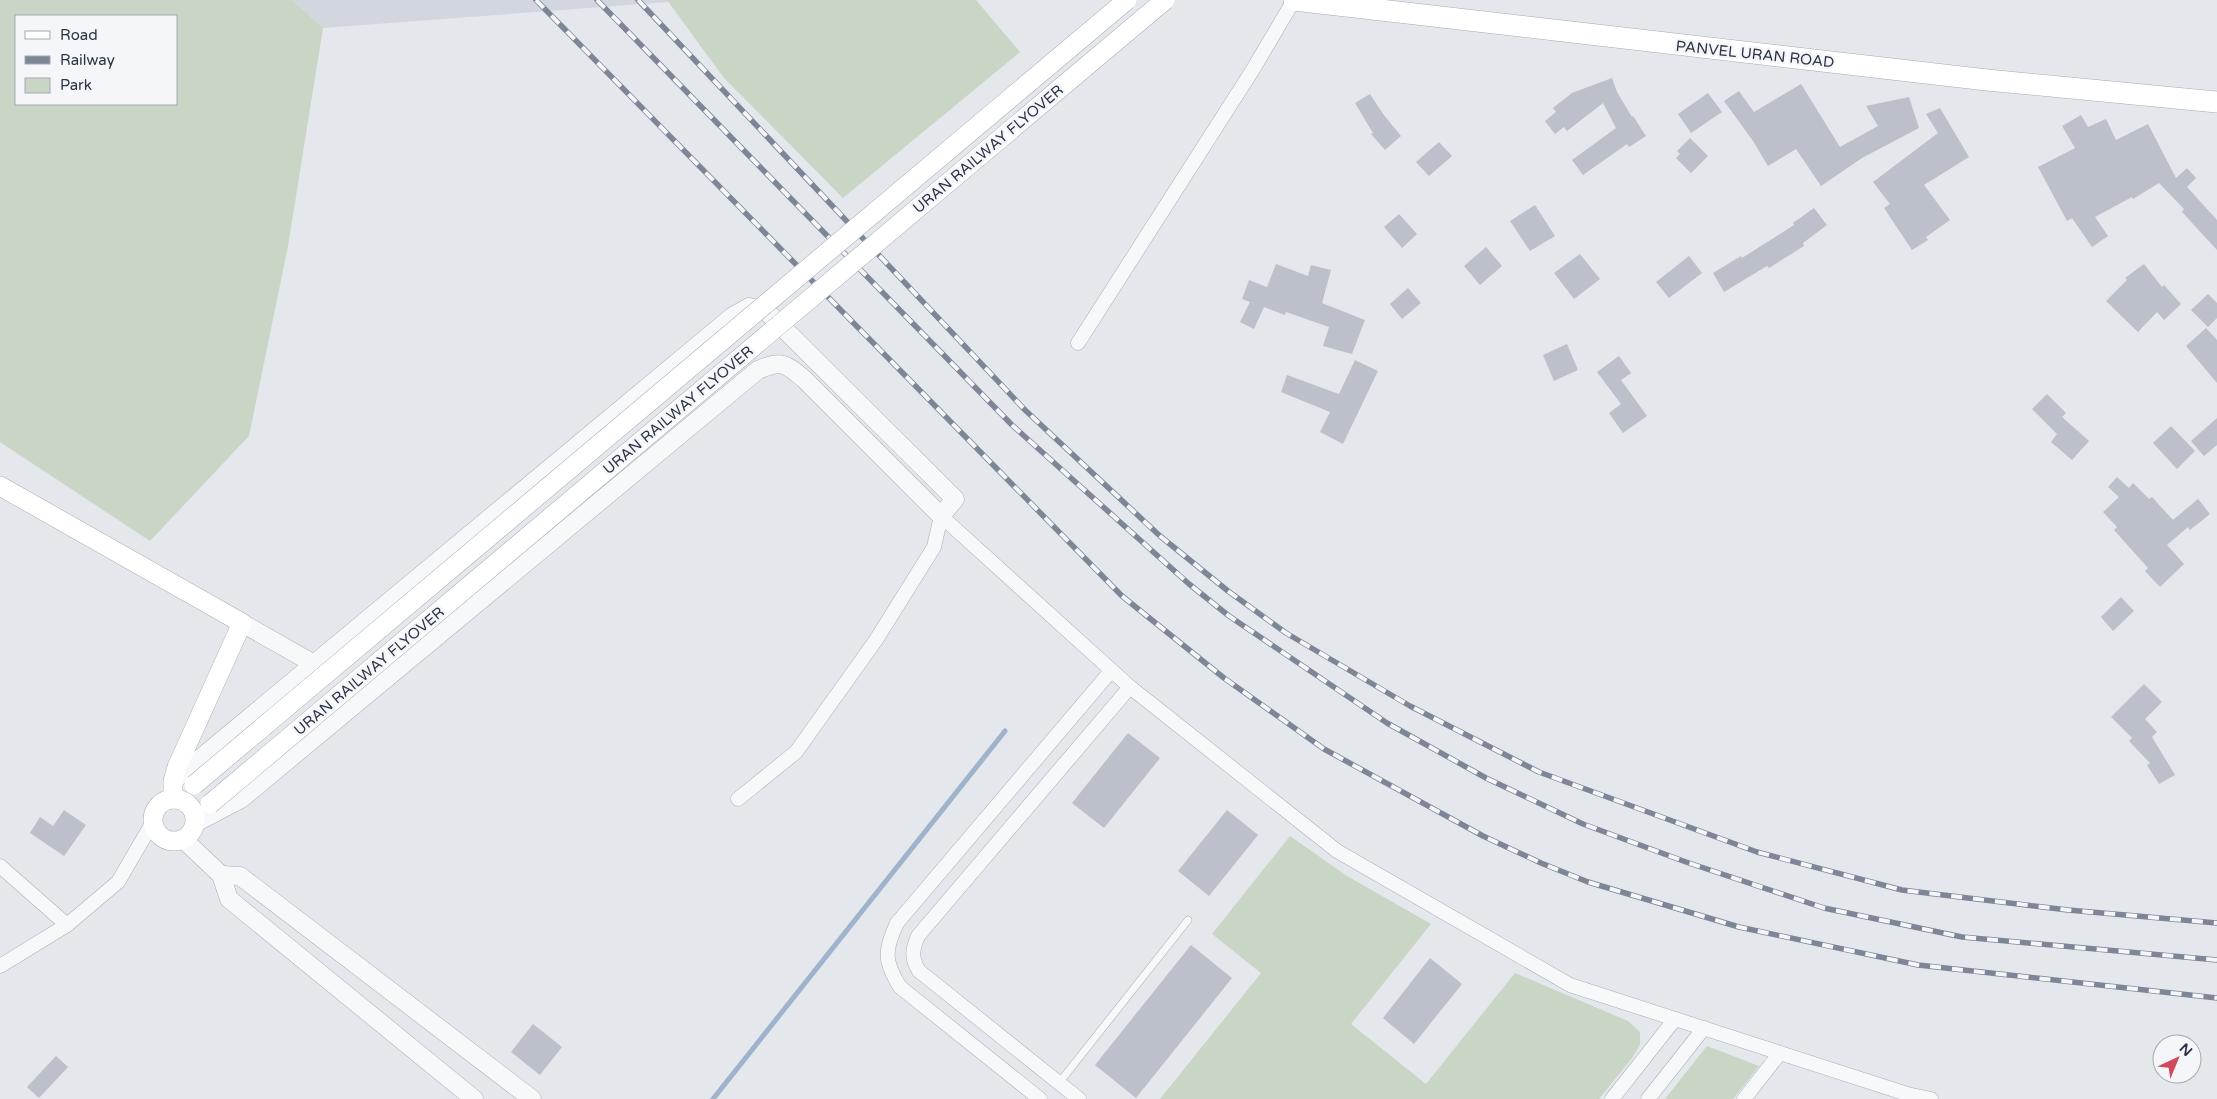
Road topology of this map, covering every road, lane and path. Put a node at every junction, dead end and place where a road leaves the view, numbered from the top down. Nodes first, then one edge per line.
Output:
1 (1127, 0) edge
2 (1165, 0) edge
3 (1294, 0) edge
4 (2217, 102) edge
5 (1078, 343) dead end
6 (0, 486) edge
7 (941, 516) junction
8 (242, 623) junction
9 (314, 664) junction
10 (1111, 671) junction
11 (1130, 688) junction
12 (173, 790) junction
13 (738, 799) dead end
14 (153, 822) junction
15 (195, 823) junction
16 (183, 839) junction
17 (0, 866) edge
18 (221, 875) junction
19 (1188, 920) dead end
20 (67, 925) junction
21 (0, 966) edge
22 (1675, 1019) junction
23 (1704, 1028) junction
24 (1780, 1053) junction
25 (1059, 1083) junction
26 (474, 1099) edge
27 (532, 1099) edge
28 (1040, 1099) edge
29 (1079, 1099) edge
30 (1612, 1099) edge
31 (1648, 1099) edge
32 (1744, 1099) edge
33 (1931, 1099) edge

1 - 12 main road, URAN RAILWAY FLYOVER, bridge
2 - 15 main road, URAN RAILWAY FLYOVER, bridge
3 - 4 main road, PANVEL URAN ROAD
3 - 5 street
6 - 8 main road
7 - 9 street
7 - 10 street
7 - 13 street
7 - 15 street
8 - 9 street
8 - 12 main road
9 - 12 street
10 - 11 street
10 - 28 street
11 - 22 street
11 - 25 street
12 - 14 main road
12 - 15 main road
14 - 16 main road
14 - 20 street
15 - 16 main road
16 - 18 street
17 - 20 street
18 - 26 street
18 - 27 street
19 - 25 lane
20 - 21 street
22 - 23 street
22 - 30 street
23 - 24 street
23 - 31 street
24 - 32 street
24 - 33 street
25 - 29 street

